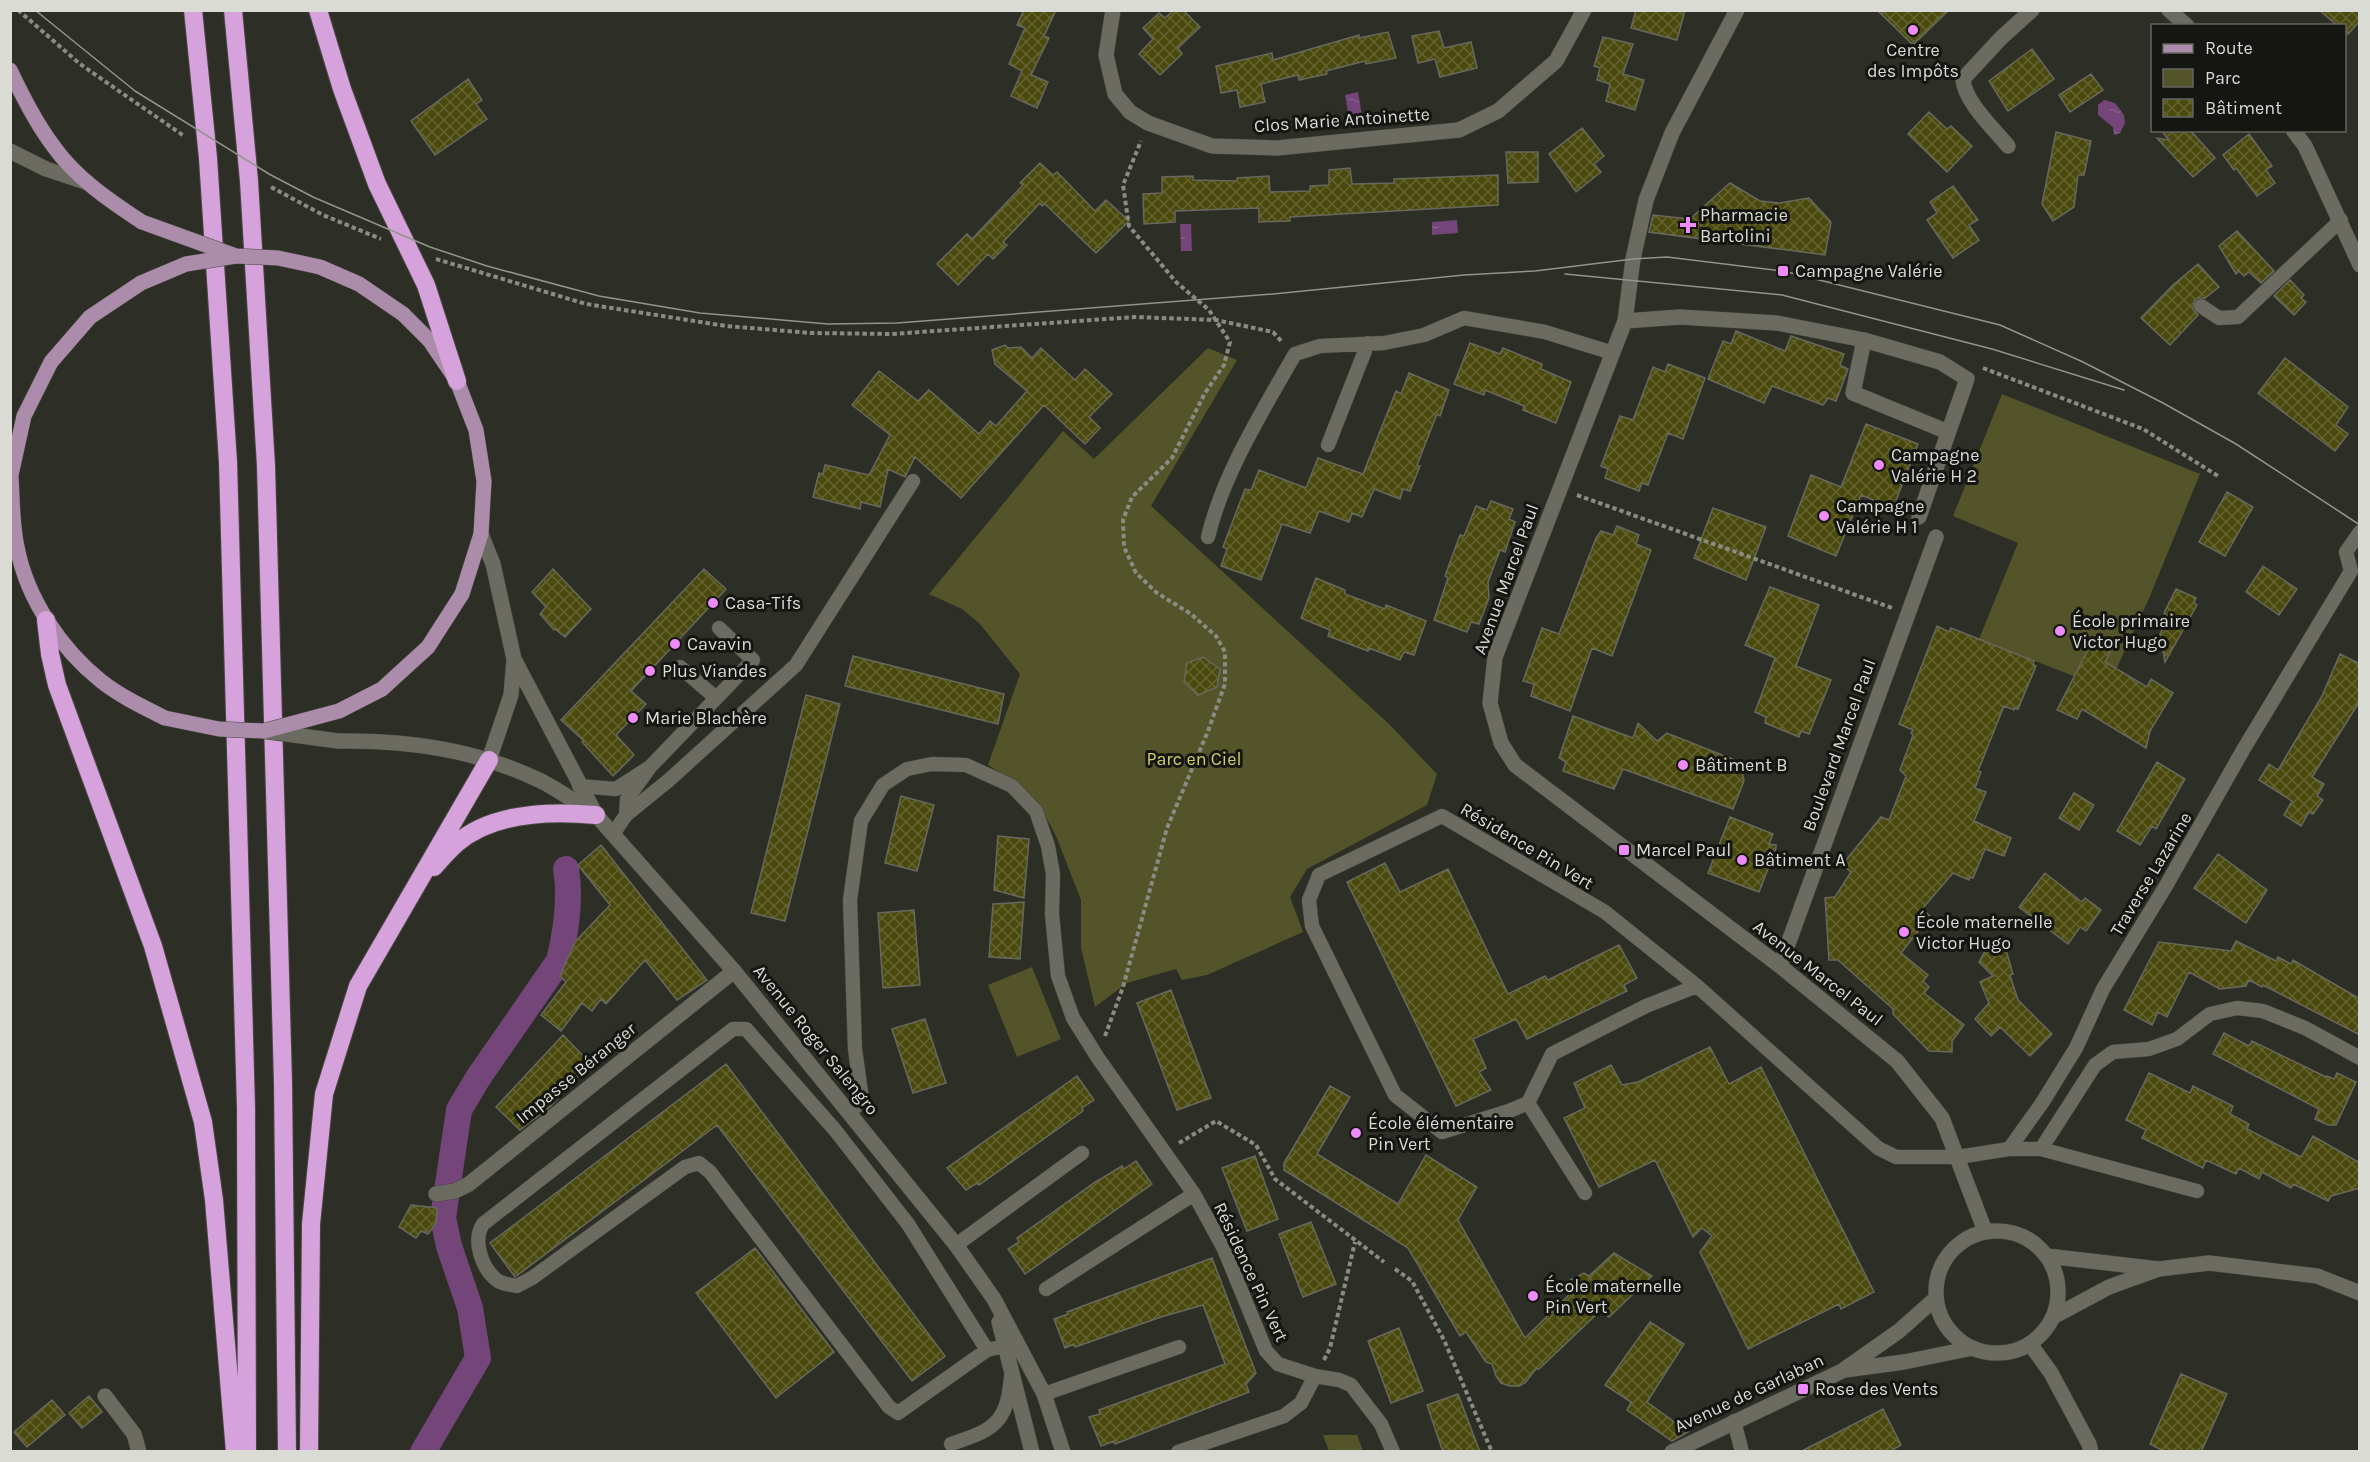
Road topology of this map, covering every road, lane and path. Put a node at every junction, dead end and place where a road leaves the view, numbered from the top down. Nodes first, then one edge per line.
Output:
1 (18, 10) edge
2 (193, 10) edge
3 (233, 10) edge
4 (318, 10) edge
5 (1113, 10) edge
6 (1584, 10) edge
7 (1737, 10) edge
8 (2031, 10) edge
9 (2169, 10) edge
10 (2185, 24) edge
11 (10, 70) edge
12 (1148, 123) junction
13 (2295, 132) edge
14 (183, 136) dead end
15 (2008, 146) dead end
16 (10, 151) edge
17 (88, 183) junction
18 (269, 186) dead end
19 (2341, 220) junction
20 (389, 242) dead end
21 (236, 256) junction
22 (433, 258) dead end
23 (2360, 265) edge
24 (2201, 306) dead end
25 (1216, 320) junction
26 (1625, 321) junction
27 (1864, 340) junction
28 (1368, 343) junction
29 (1613, 353) junction
30 (1294, 354) junction
31 (1978, 367) dead end
32 (457, 381) junction
33 (1948, 432) junction
34 (1328, 445) dead end
35 (11, 470) edge
36 (2218, 476) dead end
37 (914, 481) dead end
38 (1560, 489) junction
39 (1919, 517) dead end
40 (2359, 533) edge
41 (481, 534) junction
42 (1208, 537) dead end
43 (1936, 537) dead end
44 (2355, 572) edge
45 (1906, 614) junction
46 (46, 620) junction
47 (719, 628) dead end
48 (514, 659) junction
49 (680, 667) dead end
50 (716, 698) junction
51 (264, 730) junction
52 (489, 760) junction
53 (650, 767) junction
54 (579, 786) junction
55 (596, 815) junction
56 (626, 815) junction
57 (613, 834) junction
58 (412, 890) junction
59 (1780, 966) junction
60 (734, 971) junction
61 (1697, 986) junction
62 (1098, 1058) junction
63 (2360, 1058) edge
64 (1528, 1103) junction
65 (850, 1114) junction
66 (2009, 1149) junction
67 (2041, 1149) junction
68 (1082, 1153) dead end
69 (1164, 1153) junction
70 (1958, 1157) junction
71 (2197, 1191) dead end
72 (1585, 1193) dead end
73 (436, 1194) dead end
74 (1194, 1194) junction
75 (1985, 1231) junction
76 (1355, 1242) junction
77 (956, 1245) junction
78 (2048, 1256) junction
79 (1384, 1262) dead end
80 (1395, 1269) dead end
81 (2159, 1269) junction
82 (1047, 1288) dead end
83 (2360, 1293) edge
84 (1936, 1298) junction
85 (993, 1299) junction
86 (2053, 1317) junction
87 (2030, 1344) junction
88 (1005, 1346) junction
89 (1179, 1347) dead end
90 (1972, 1348) junction
91 (987, 1350) junction
92 (1842, 1371) junction
93 (1012, 1372) junction
94 (1316, 1376) junction
95 (1044, 1395) junction
96 (105, 1396) dead end
97 (1734, 1420) junction
98 (951, 1444) dead end
99 (139, 1452) edge
100 (235, 1452) edge
101 (248, 1452) edge
102 (286, 1452) edge
103 (309, 1452) edge
104 (1032, 1452) edge
105 (1063, 1452) edge
106 (1179, 1452) edge
107 (1393, 1452) edge
108 (1492, 1452) edge
109 (1672, 1452) edge
110 (1742, 1452) edge
111 (2091, 1452) edge

1 - 14 path
2 - 101 highway
3 - 102 highway
4 - 32 highway
5 - 12 street, Clos Marie Antoinette
6 - 12 street, Clos Marie Antoinette
7 - 26 street, Avenue Marcel Paul
8 - 15 street
9 - 10 street
11 - 17 main road
12 - 25 path
13 - 19 street
16 - 17 street
17 - 21 main road, bridge
18 - 20 path
19 - 23 street
19 - 24 lane
21 - 32 main road, bridge
21 - 35 main road, bridge
22 - 25 path
25 - 30 path
25 - 62 path
26 - 27 street
26 - 29 street, Avenue Marcel Paul
27 - 33 street
27 - 33 street
28 - 29 lane
28 - 30 lane
28 - 34 lane
29 - 38 street, Avenue Marcel Paul
30 - 42 lane
31 - 36 path
32 - 41 main road
33 - 39 street
35 - 46 main road
37 - 56 lane
38 - 45 path
38 - 59 street, Avenue Marcel Paul
40 - 44 lane
41 - 48 street
41 - 51 main road, bridge
43 - 45 street, Boulevard Marcel Paul
44 - 66 lane, Traverse Lazarine
45 - 59 street, Boulevard Marcel Paul
46 - 51 main road, bridge
46 - 100 highway
47 - 50 lane
48 - 52 street
48 - 54 street
49 - 50 lane
50 - 53 lane
51 - 52 street, bridge
52 - 55 street
52 - 58 highway
53 - 54 lane
53 - 56 lane
54 - 55 street
55 - 57 street, Avenue Roger Salengro
55 - 58 highway
56 - 57 lane
57 - 60 street, Avenue Roger Salengro
58 - 103 highway
59 - 70 street, Avenue Marcel Paul
60 - 65 street, Avenue Roger Salengro
60 - 73 street, Impasse Béranger
61 - 64 lane
61 - 64 lane, Résidence Pin Vert
61 - 70 lane, Résidence Pin Vert
62 - 65 lane, Résidence Pin Vert
62 - 69 lane, Résidence Pin Vert
63 - 67 lane
64 - 72 lane
65 - 77 street, Avenue Roger Salengro
66 - 67 lane
66 - 70 lane
67 - 71 lane
68 - 77 lane
69 - 74 lane, Résidence Pin Vert
69 - 76 path
70 - 75 street, Avenue Marcel Paul
74 - 82 lane
74 - 94 lane, Résidence Pin Vert
75 - 78 street
75 - 84 street
76 - 79 path
76 - 94 path
77 - 85 street, Avenue Roger Salengro
78 - 81 street
78 - 86 street
80 - 108 path
81 - 83 street
81 - 86 street
84 - 90 street
84 - 92 street, Avenue de Garlaban
85 - 88 street, Avenue Roger Salengro
85 - 95 street, Avenue Roger Salengro
86 - 87 street
87 - 90 street
87 - 111 street
88 - 91 lane
88 - 93 street, Avenue Roger Salengro
89 - 95 lane
90 - 92 street, Avenue de Garlaban
91 - 91 lane
92 - 97 street, Avenue de Garlaban
93 - 98 lane
93 - 104 street, Avenue Roger Salengro
94 - 106 lane
94 - 107 lane, Résidence Pin Vert
95 - 105 street, Avenue Roger Salengro
96 - 99 street
97 - 109 street, Avenue de Garlaban
97 - 110 lane

